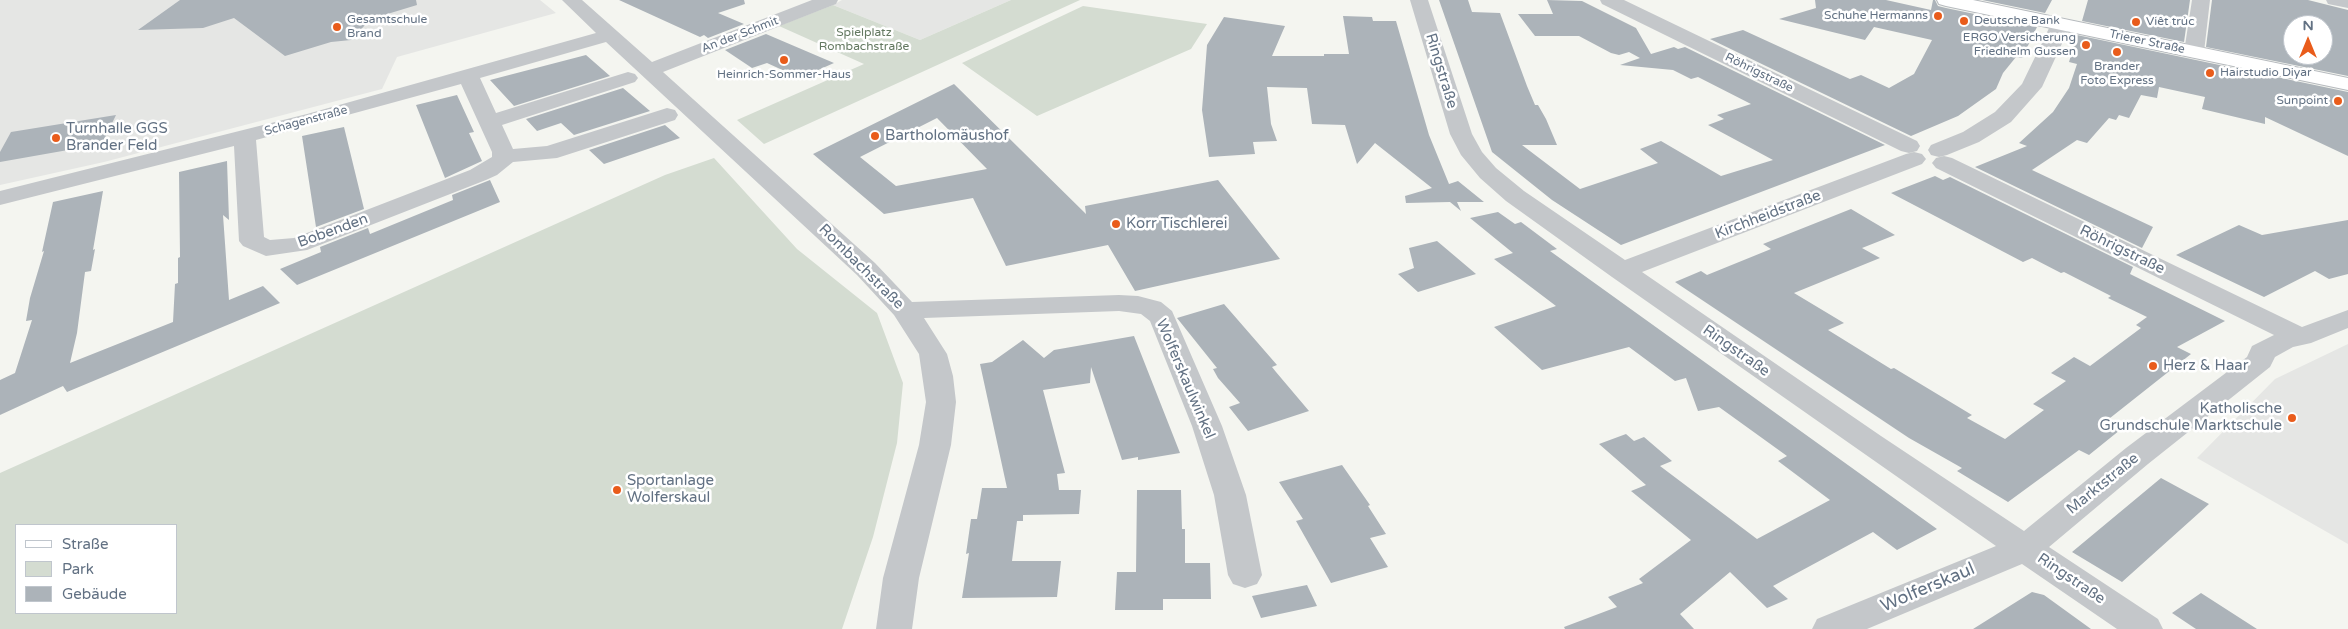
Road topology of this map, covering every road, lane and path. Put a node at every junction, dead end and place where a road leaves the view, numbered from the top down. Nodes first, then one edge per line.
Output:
1 (571, 0) edge
2 (829, 0) edge
3 (1418, 0) edge
4 (1609, 0) edge
5 (1946, 0) edge
6 (2201, 0) edge
7 (2335, 0) edge
8 (2348, 2) edge
9 (2061, 24) junction
10 (609, 35) junction
11 (2194, 52) junction
12 (639, 74) junction
13 (468, 76) junction
14 (2348, 84) edge
15 (667, 115) dead end
16 (489, 122) junction
17 (245, 137) junction
18 (1912, 153) junction
19 (504, 156) junction
20 (1941, 156) junction
21 (0, 198) edge
22 (1621, 271) junction
23 (905, 310) junction
24 (2348, 318) edge
25 (2301, 337) junction
26 (2026, 548) junction
27 (1245, 575) dead end
28 (894, 629) edge
29 (1830, 629) edge
30 (2145, 629) edge

1 - 10 street, Rombachstraße
2 - 12 street, An der Schmit
3 - 22 street, Ringstraße
4 - 18 street, Röhrigstraße
5 - 9 main road, Trierer Straße
6 - 11 street
7 - 8 street
9 - 11 main road, Trierer Straße
9 - 20 street
10 - 12 street, Rombachstraße
10 - 13 street, Schagenstraße
11 - 14 main road, Trierer Straße
12 - 16 street
12 - 23 street, Rombachstraße
13 - 16 street
13 - 17 street, Schagenstraße
15 - 19 street
16 - 19 street
17 - 19 street, Bobenden
17 - 21 street, Schagenstraße
18 - 20 street
18 - 22 street, Kirchheidstraße
20 - 25 street, Röhrigstraße
22 - 26 street, Ringstraße
23 - 27 street, Wolferskaulwinkel
23 - 28 street, Rombachstraße
24 - 25 street
25 - 26 street, Marktstraße
26 - 29 street, Wolferskaul
26 - 30 street, Ringstraße

